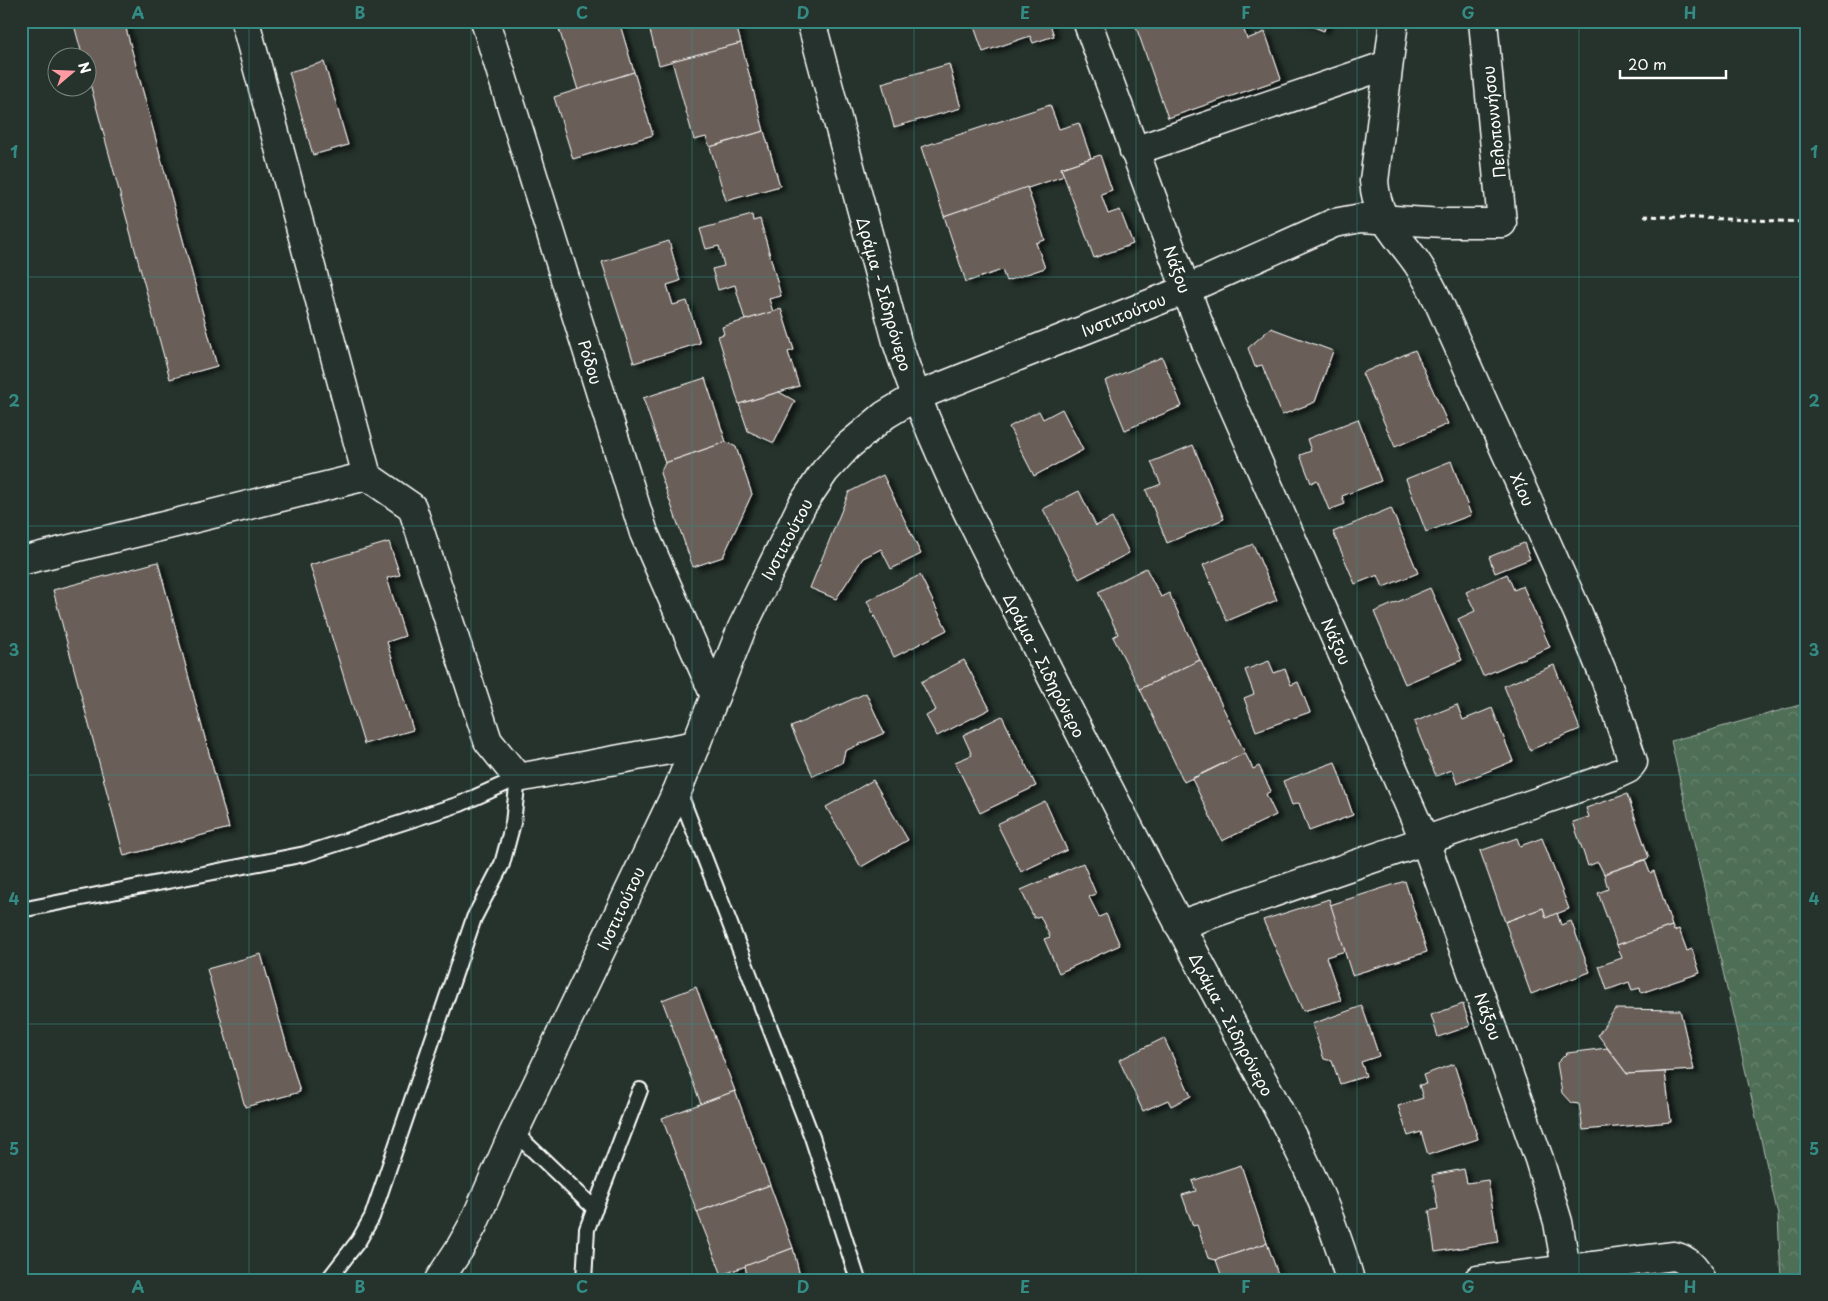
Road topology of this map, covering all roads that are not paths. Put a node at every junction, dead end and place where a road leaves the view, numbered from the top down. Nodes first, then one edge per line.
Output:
1 (246, 21) edge
2 (485, 21) edge
3 (811, 21) edge
4 (1087, 21) edge
5 (1394, 21) edge
6 (1483, 21) edge
7 (1387, 65) junction
8 (1134, 151) junction
9 (1383, 220) junction
10 (1502, 223) joint
11 (1185, 290) junction
12 (915, 397) junction
13 (367, 476) junction
14 (21, 561) edge
15 (715, 696) junction
16 (696, 745) junction
17 (518, 778) junction
18 (678, 789) junction
19 (1425, 841) junction
20 (21, 910) edge
21 (1179, 925) junction
22 (640, 1090) dead end
23 (514, 1132) junction
24 (595, 1209) junction
25 (1566, 1268) junction
26 (1697, 1273) edge
27 (328, 1280) edge
28 (439, 1280) edge
29 (584, 1280) edge
30 (858, 1280) edge
31 (1350, 1280) edge
32 (1478, 1280) edge

1 - 13 street
2 - 15 street, Ρόδου
3 - 12 street, Δράμα - Σιδηρόνερο
4 - 8 street, Νάξου
5 - 7 street
6 - 10 street, Πελοποννήσου
7 - 8 street
7 - 9 street
8 - 11 street, Νάξου
9 - 10 street, Ινστιτούτου
9 - 11 street, Ινστιτούτου
9 - 19 street, Χίου
11 - 12 street, Ινστιτούτου
11 - 19 street, Νάξου
12 - 15 street, Ινστιτούτου
12 - 21 street, Δράμα - Σιδηρόνερο
13 - 14 street
13 - 17 street
15 - 16 street, Ινστιτούτου
16 - 17 street
16 - 18 street, Ινστιτούτου
17 - 20 lane
17 - 27 lane
18 - 23 street, Ινστιτούτου
18 - 30 lane
19 - 21 street
19 - 25 street, Νάξου
21 - 31 street, Δράμα - Σιδηρόνερο
22 - 24 lane
23 - 24 lane
23 - 28 street, Ινστιτούτου
24 - 29 lane
25 - 26 street
25 - 32 street

